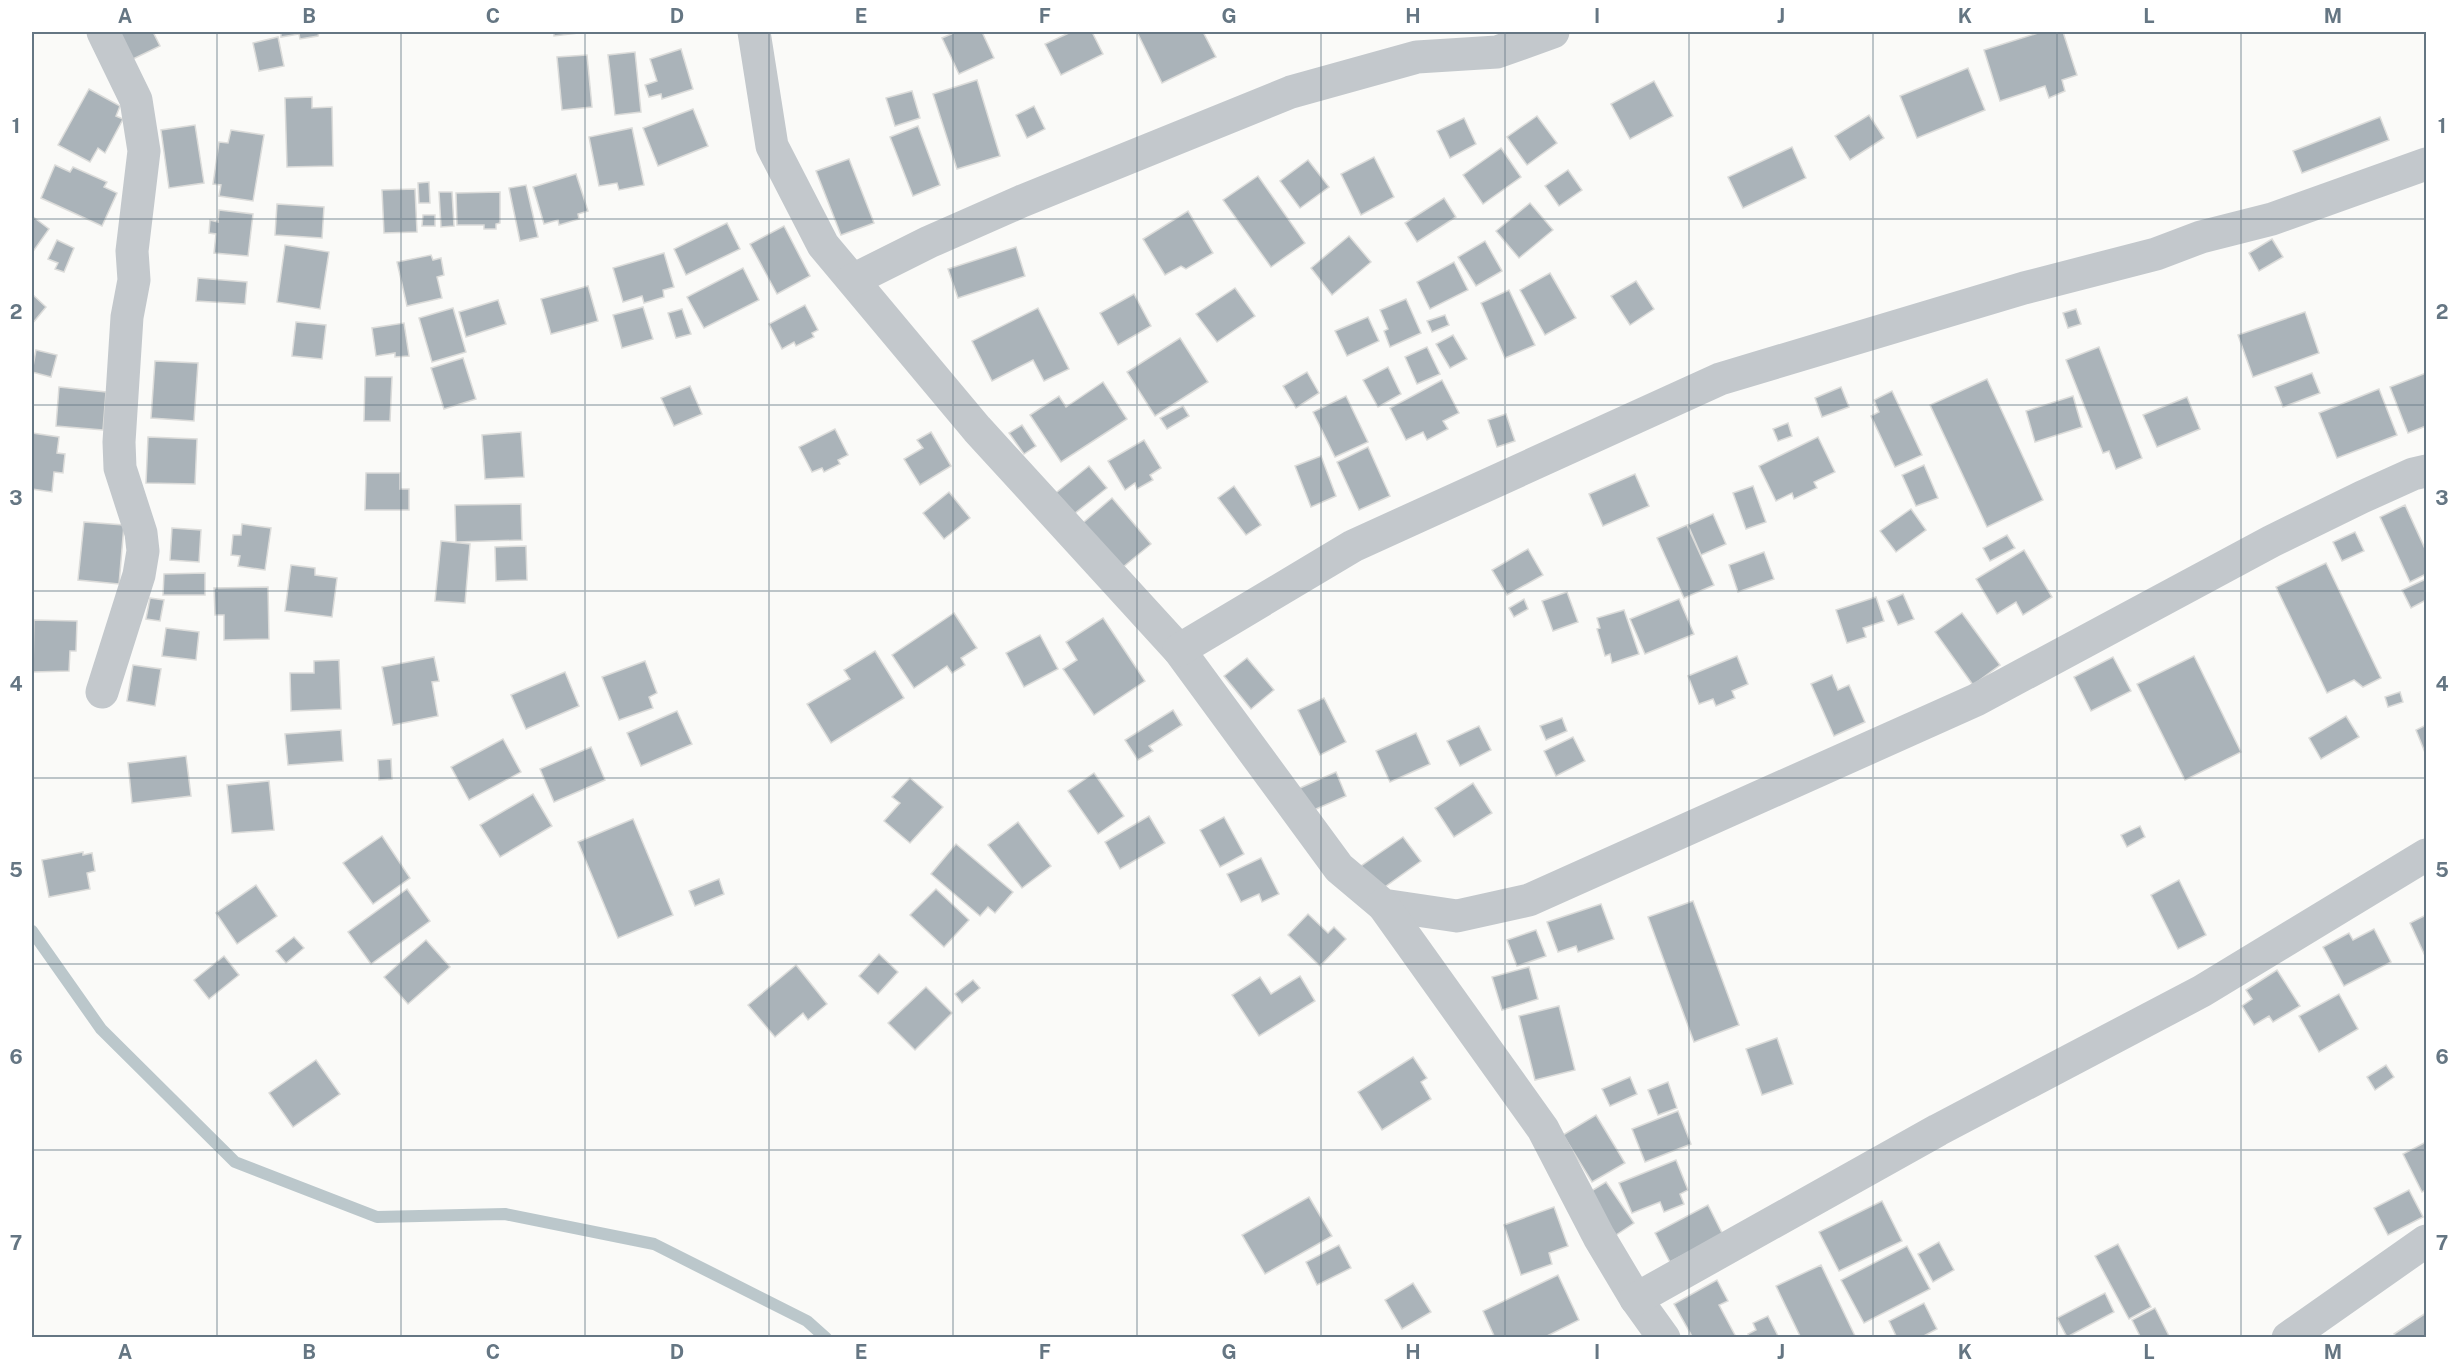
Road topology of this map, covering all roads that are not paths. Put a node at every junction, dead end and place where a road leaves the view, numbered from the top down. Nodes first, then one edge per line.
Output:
1 (104, 32) edge
2 (754, 32) edge
3 (1552, 32) edge
4 (2427, 164) edge
5 (853, 280) junction
6 (2427, 471) edge
7 (1179, 650) junction
8 (102, 692) dead end
9 (2427, 855) edge
10 (1383, 905) junction
11 (2427, 1241) edge
12 (1636, 1299) junction
13 (1664, 1338) edge
14 (2289, 1338) edge

1 - 8 street
2 - 5 street
3 - 5 street
4 - 7 street
5 - 7 street
6 - 10 street
7 - 10 street
9 - 12 street
10 - 12 street
11 - 14 street
12 - 13 street

